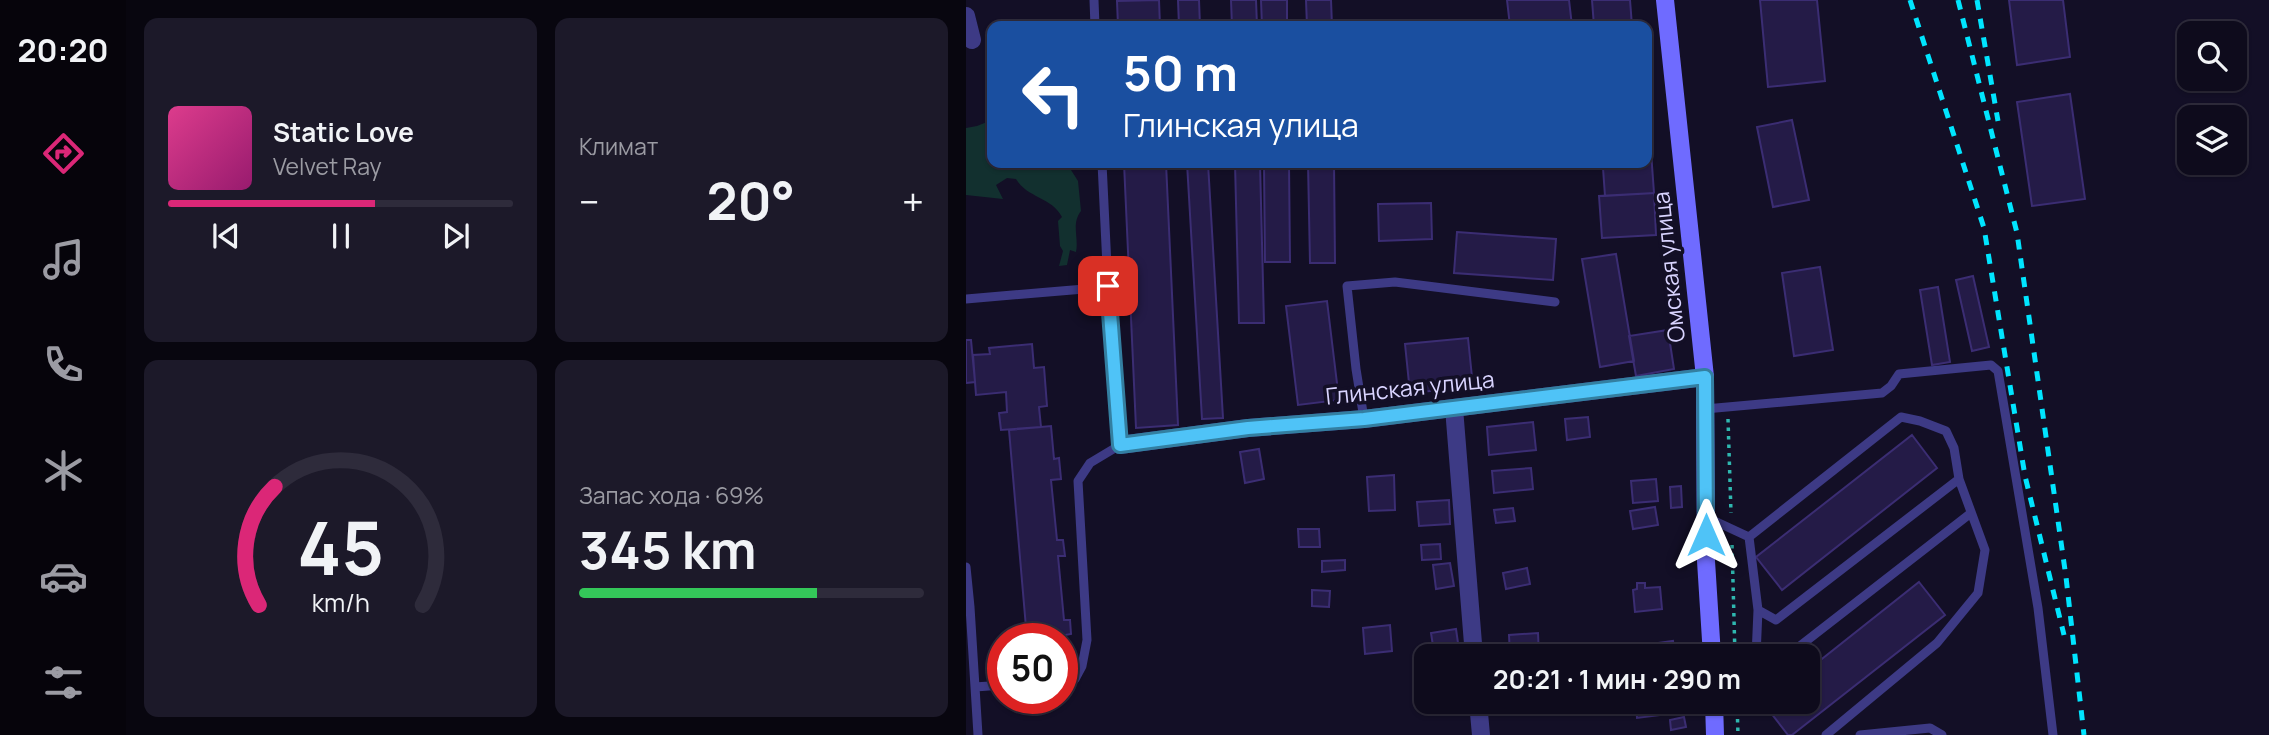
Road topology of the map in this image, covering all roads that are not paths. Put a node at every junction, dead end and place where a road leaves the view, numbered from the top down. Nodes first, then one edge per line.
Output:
1 (1094, 0) edge
2 (1665, 0) edge
3 (966, 16) edge
4 (1095, 21) edge
5 (972, 40) dead end
6 (1102, 168) edge
7 (1108, 286) junction
8 (966, 299) edge
9 (1555, 302) dead end
10 (1705, 377) junction
11 (1454, 408) junction
12 (1705, 409) junction
13 (1364, 419) junction
14 (1120, 445) junction
15 (1959, 479) junction
16 (1971, 513) junction
17 (1706, 517) junction
18 (1749, 537) junction
19 (966, 567) edge
20 (968, 608) edge
21 (1758, 610) junction
22 (1473, 644) edge
23 (1711, 644) edge
24 (1757, 644) edge
25 (1802, 644) edge
26 (1078, 673) edge
27 (987, 686) edge
28 (975, 687) junction
29 (1479, 714) edge
30 (1714, 714) edge
31 (978, 735) edge
32 (1481, 735) edge
33 (1715, 735) edge
34 (1826, 735) edge
35 (1860, 735) edge
36 (1942, 735) edge
37 (2053, 735) edge

1 - 4 lane
2 - 10 main road, Омская улица
3 - 5 street
6 - 7 lane
7 - 8 lane
7 - 14 lane
9 - 13 lane
10 - 11 street, Глинская улица
10 - 12 main road, Омская улица
11 - 13 street, Глинская улица
11 - 22 street
12 - 17 main road, Омская улица
12 - 37 lane
13 - 14 street, Глинская улица
14 - 26 lane
15 - 16 lane
15 - 18 lane
15 - 21 lane
16 - 25 lane
16 - 34 lane
17 - 18 lane
17 - 23 main road, Омская улица
18 - 21 lane
19 - 20 lane
20 - 28 lane
21 - 24 lane
27 - 28 lane
28 - 31 lane
29 - 32 street
30 - 33 main road
35 - 36 lane

